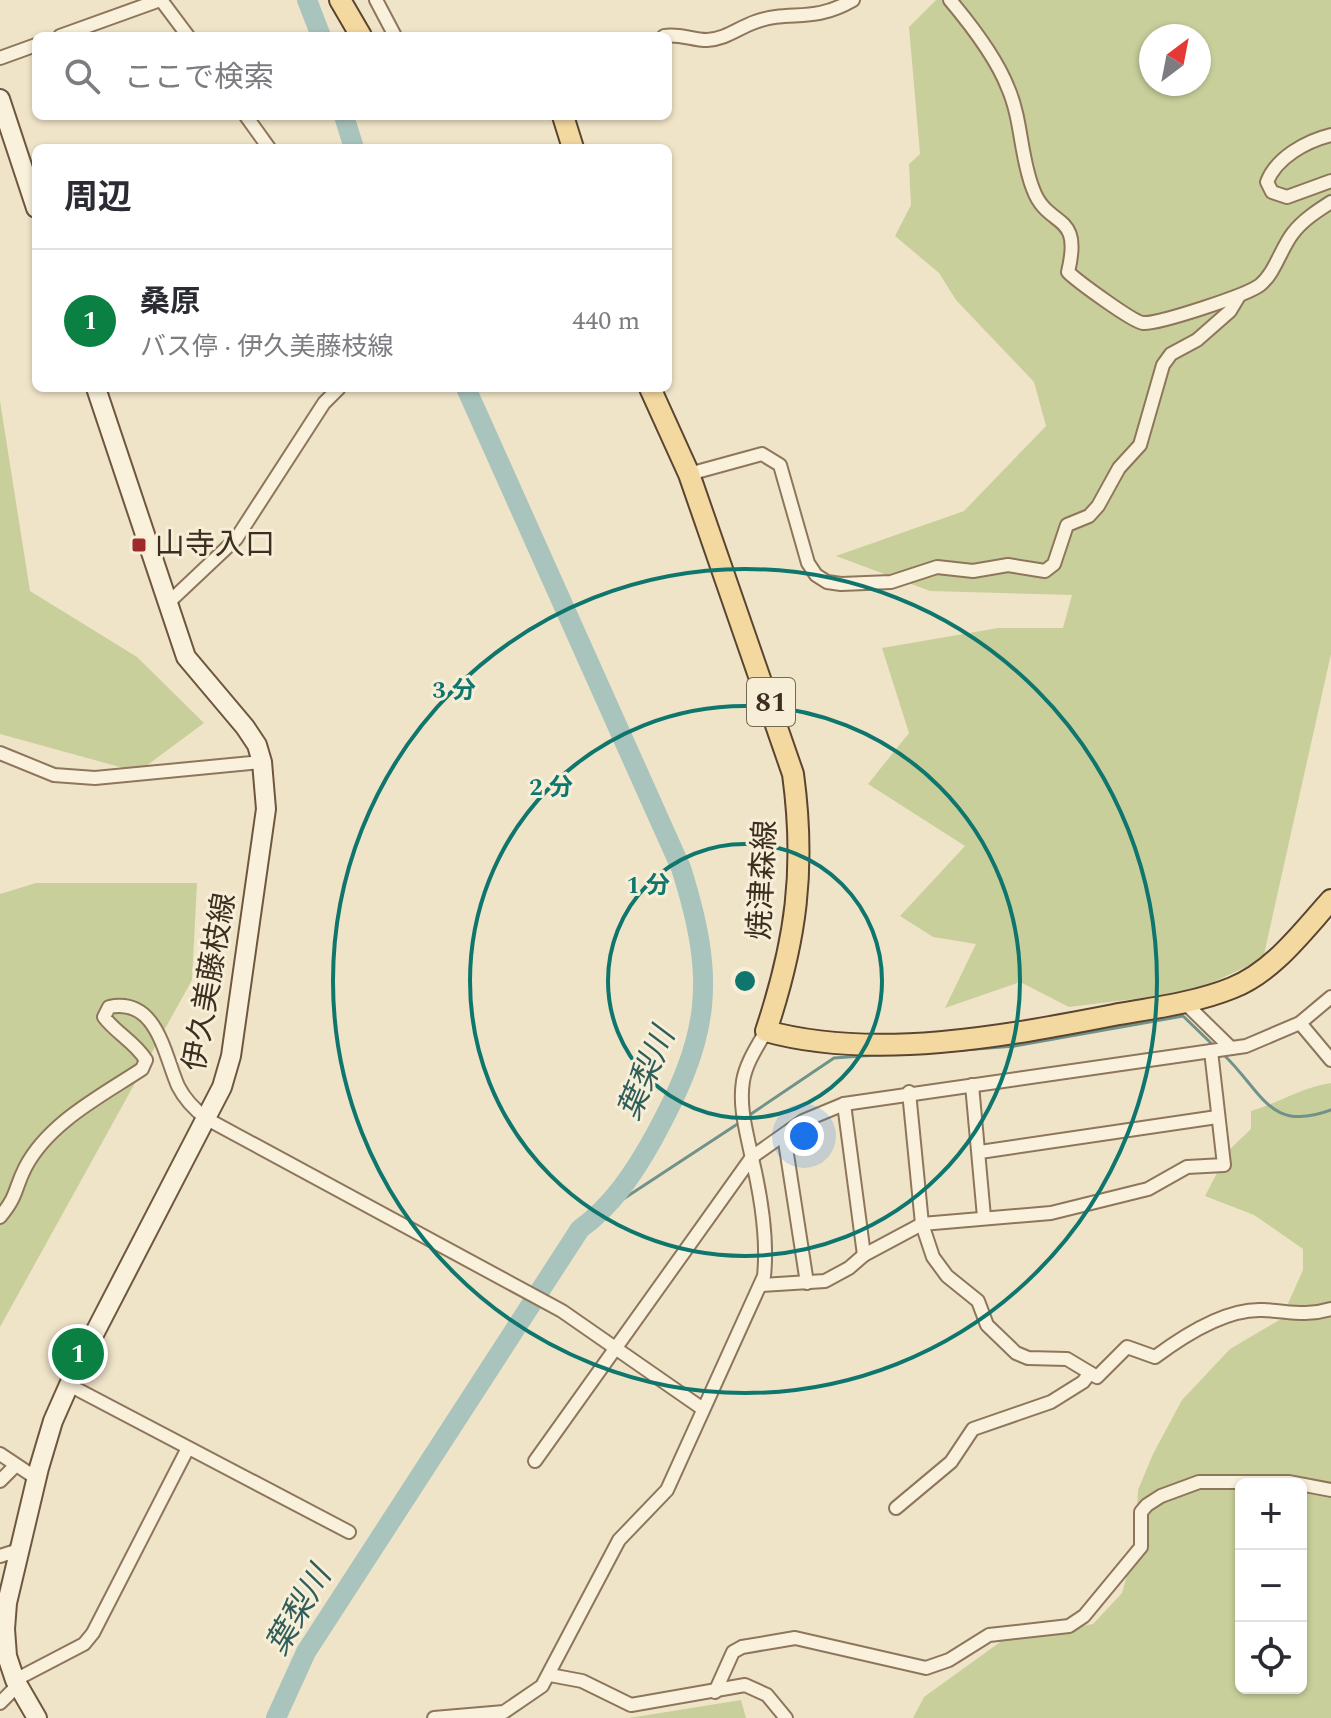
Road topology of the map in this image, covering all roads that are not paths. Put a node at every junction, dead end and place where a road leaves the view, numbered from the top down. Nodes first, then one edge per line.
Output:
1 (160, 0) edge
2 (340, 0) edge
3 (376, 0) edge
4 (853, 0) edge
5 (950, 0) edge
6 (71, 32) edge
7 (185, 32) edge
8 (359, 32) edge
9 (393, 32) edge
10 (672, 36) edge
11 (32, 46) edge
12 (0, 58) edge
13 (0, 99) edge
14 (249, 120) edge
15 (564, 120) edge
16 (1331, 135) edge
17 (266, 144) edge
18 (572, 144) edge
19 (1331, 181) edge
20 (32, 196) edge
21 (1331, 202) edge
22 (1239, 296) junction
23 (97, 392) edge
24 (335, 392) edge
25 (652, 392) edge
26 (689, 474) junction
27 (167, 604) junction
28 (0, 753) edge
29 (262, 762) junction
30 (1331, 900) edge
31 (1331, 997) edge
32 (1184, 1002) junction
33 (1300, 1023) junction
34 (766, 1031) junction
35 (1231, 1048) junction
36 (1211, 1051) junction
37 (1331, 1060) edge
38 (972, 1085) junction
39 (909, 1092) junction
40 (844, 1104) junction
41 (1217, 1117) junction
42 (207, 1119) junction
43 (784, 1135) junction
44 (980, 1152) junction
45 (752, 1157) junction
46 (0, 1217) edge
47 (984, 1217) junction
48 (922, 1224) junction
49 (864, 1255) junction
50 (807, 1283) junction
51 (761, 1285) junction
52 (1331, 1309) edge
53 (614, 1347) junction
54 (1090, 1373) junction
55 (69, 1385) junction
56 (703, 1409) junction
57 (188, 1448) junction
58 (0, 1454) edge
59 (535, 1461) dead end
60 (15, 1466) junction
61 (36, 1478) junction
62 (0, 1481) edge
63 (1331, 1490) edge
64 (896, 1508) dead end
65 (349, 1532) dead end
66 (19, 1550) junction
67 (0, 1556) edge
68 (550, 1675) junction
69 (16, 1682) junction
70 (715, 1692) junction
71 (0, 1703) edge
72 (37, 1718) edge
73 (434, 1718) edge
74 (786, 1718) edge

1 - 6 street
1 - 7 street
2 - 8 main road
3 - 9 street
4 - 10 street
5 - 22 street
11 - 12 street
13 - 20 main road
14 - 17 street
15 - 18 main road
16 - 19 street
21 - 22 street
22 - 26 street
23 - 27 main road, 伊久美藤枝線
24 - 27 street
25 - 26 main road, 焼津森線 / 81
26 - 34 main road, 焼津森線 / 81
27 - 29 main road, 伊久美藤枝線
28 - 29 street
29 - 42 main road, 伊久美藤枝線
30 - 32 main road
31 - 33 street
32 - 34 main road
32 - 35 street
33 - 35 street
33 - 37 street
34 - 45 street
35 - 36 street
36 - 38 street
36 - 41 street
38 - 39 street
38 - 44 street
39 - 40 street
39 - 48 street
40 - 43 street
40 - 49 street
41 - 44 street
41 - 47 street
42 - 46 street
42 - 53 street
42 - 55 main road, 伊久美藤枝線
43 - 45 street
43 - 50 street
44 - 47 street
45 - 51 street
45 - 53 street
47 - 48 street
48 - 49 street
48 - 54 street
49 - 50 street
50 - 51 street
51 - 56 street
52 - 54 street
53 - 56 street
53 - 59 street
54 - 64 street
55 - 57 street
55 - 61 main road, 伊久美藤枝線
56 - 68 street
57 - 65 street
57 - 69 street
58 - 60 street
60 - 61 street
60 - 62 street
61 - 66 main road, 伊久美藤枝線
63 - 70 street
66 - 67 street
66 - 69 main road, 伊久美藤枝線
68 - 70 street
68 - 73 street
69 - 71 street
69 - 72 main road, 伊久美藤枝線
70 - 74 street

